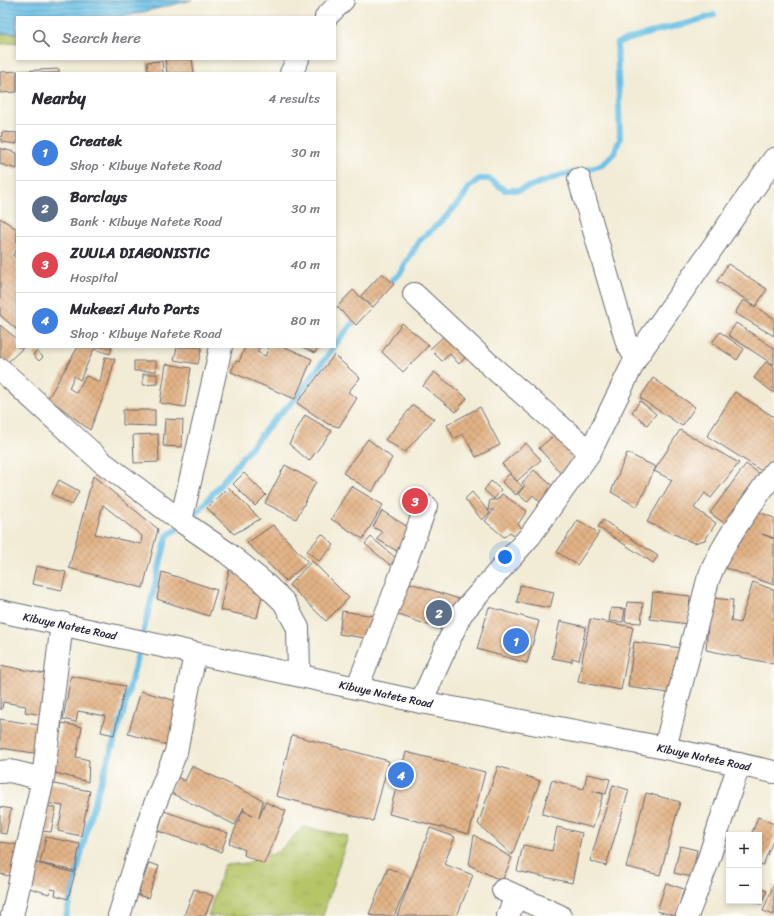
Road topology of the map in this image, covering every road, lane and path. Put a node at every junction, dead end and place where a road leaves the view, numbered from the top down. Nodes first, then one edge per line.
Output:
1 (343, 0) edge
2 (327, 16) edge
3 (298, 60) edge
4 (292, 72) edge
5 (774, 159) edge
6 (579, 179) dead end
7 (414, 294) dead end
8 (221, 348) edge
9 (636, 358) junction
10 (0, 369) edge
11 (590, 452) junction
12 (774, 472) edge
13 (426, 506) dead end
14 (181, 521) junction
15 (0, 611) edge
16 (62, 623) junction
17 (195, 654) junction
18 (298, 675) junction
19 (357, 688) junction
20 (421, 702) junction
21 (665, 748) junction
22 (739, 764) junction
23 (0, 772) edge
24 (774, 772) edge
25 (43, 779) junction
26 (12, 916) edge
27 (119, 916) edge
28 (508, 916) edge
29 (560, 916) edge
30 (687, 916) edge

1 - 2 street
3 - 4 street
5 - 9 street
6 - 9 street
7 - 11 street
8 - 14 street
9 - 11 street
10 - 14 street
11 - 20 street
12 - 21 street
13 - 19 street
14 - 18 street
15 - 16 street, Kibuye Natete Road
16 - 17 street, Kibuye Natete Road
16 - 25 street
17 - 18 street, Kibuye Natete Road
17 - 27 street
18 - 19 street, Kibuye Natete Road
19 - 20 street, Kibuye Natete Road
20 - 21 street, Kibuye Natete Road
21 - 22 street, Kibuye Natete Road
22 - 24 street, Kibuye Natete Road
22 - 30 street
23 - 25 street
25 - 26 street
28 - 29 street

